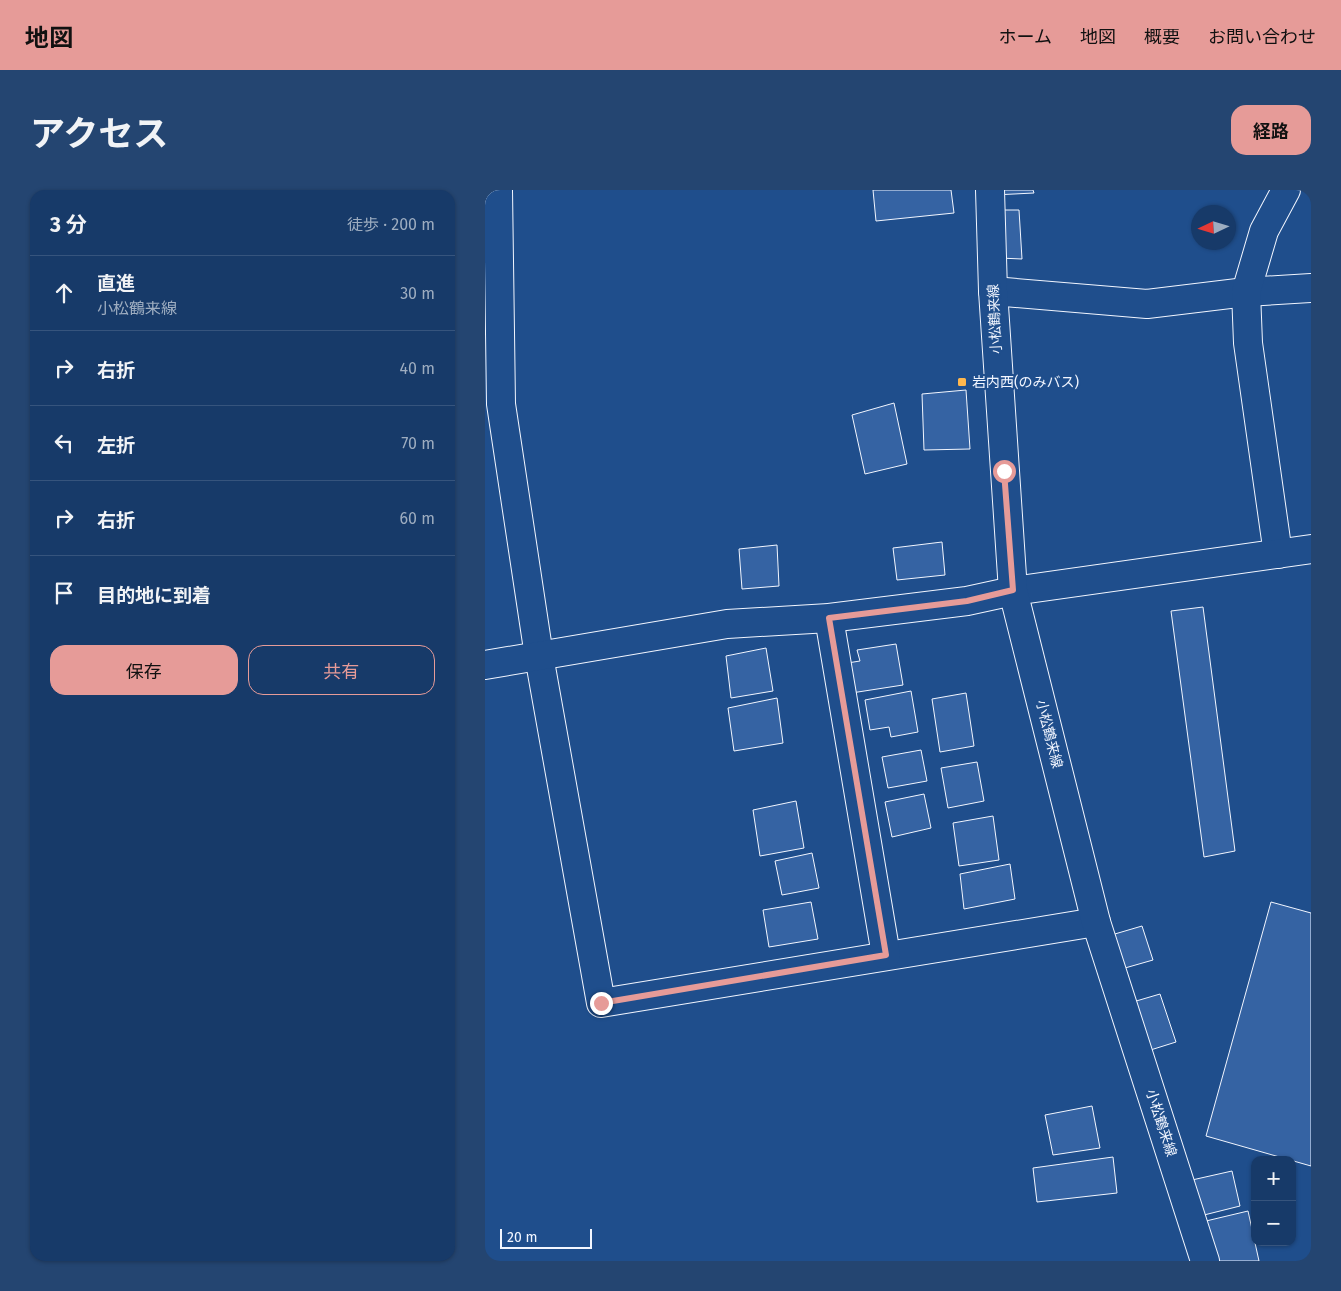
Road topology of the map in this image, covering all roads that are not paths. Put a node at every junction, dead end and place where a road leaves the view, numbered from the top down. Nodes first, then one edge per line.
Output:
1 (498, 190) edge
2 (990, 190) edge
3 (1286, 190) edge
4 (1311, 288) edge
5 (993, 291) junction
6 (1246, 292) junction
7 (1311, 549) edge
8 (1278, 554) junction
9 (1013, 590) junction
10 (829, 618) junction
11 (539, 656) junction
12 (485, 666) edge
13 (1096, 922) junction
14 (886, 955) junction
15 (1205, 1261) edge

1 - 11 street
2 - 5 street, 小松鶴来線
3 - 6 street
4 - 6 street
5 - 6 street
5 - 9 street, 小松鶴来線
6 - 8 street
7 - 8 street
8 - 9 street
9 - 10 street
9 - 13 street, 小松鶴来線
10 - 11 street
10 - 14 street
11 - 12 street
11 - 14 street
13 - 14 street
13 - 15 street, 小松鶴来線

